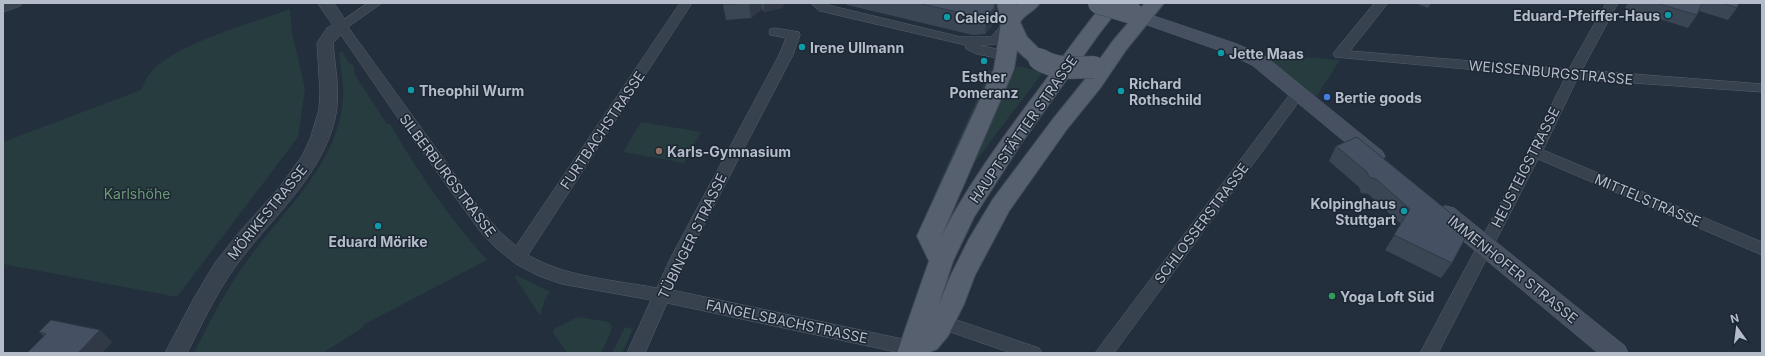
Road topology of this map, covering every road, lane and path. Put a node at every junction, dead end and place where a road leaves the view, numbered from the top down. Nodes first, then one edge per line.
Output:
1 (326, 3) edge
2 (376, 3) edge
3 (686, 3) edge
4 (1006, 3) edge
5 (1031, 3) edge
6 (1098, 3) edge
7 (1114, 3) edge
8 (1155, 3) edge
9 (1382, 3) edge
10 (1612, 3) edge
11 (818, 4) edge
12 (1135, 21) junction
13 (1010, 22) junction
14 (341, 26) junction
15 (775, 32) dead end
16 (961, 41) junction
17 (1007, 56) junction
18 (1102, 62) junction
19 (1042, 63) junction
20 (1572, 74) junction
21 (1762, 88) edge
22 (1298, 93) junction
23 (1535, 152) junction
24 (1392, 170) edge
25 (1434, 204) edge
26 (1484, 246) junction
27 (1762, 249) edge
28 (518, 256) junction
29 (942, 261) junction
30 (662, 295) junction
31 (942, 322) junction
32 (911, 350) edge
33 (176, 353) edge
34 (636, 353) edge
35 (1033, 353) edge
36 (1104, 353) edge
37 (1429, 353) edge
38 (1616, 353) edge

1 - 14 street, SILBERBURGSTRASSE
2 - 14 street
3 - 28 street, FURTBACHSTRASSE
4 - 13 main road
5 - 13 main road
6 - 12 main road, bridge
7 - 29 main road, HAUPTSTÄTTER STRASSE
8 - 12 main road
9 - 20 street, WEISSENBURGSTRASSE
10 - 20 street, HEUSTEIGSTRASSE
11 - 16 street
12 - 18 main road
12 - 22 main road
13 - 16 street
13 - 17 main road
13 - 19 main road
14 - 28 street, SILBERBURGSTRASSE
14 - 33 street, MÖRIKESTRASSE
15 - 30 street, TÜBINGER STRASSE
16 - 17 street
17 - 19 main road
17 - 29 main road, HAUPTSTÄTTER STRASSE
18 - 19 main road, bridge
18 - 31 main road
20 - 21 street, WEISSENBURGSTRASSE
20 - 23 street, HEUSTEIGSTRASSE
22 - 24 main road
22 - 36 street, SCHLOSSERSTRASSE
23 - 26 street, HEUSTEIGSTRASSE
23 - 27 street, MITTELSTRASSE
25 - 26 main road, IMMENHOFER STRASSE
26 - 37 street, HEUSTEIGSTRASSE
26 - 38 main road, IMMENHOFER STRASSE
28 - 30 street, SILBERBURGSTRASSE
29 - 32 main road, HAUPTSTÄTTER STRASSE
30 - 32 street, FANGELSBACHSTRASSE
30 - 34 street, TÜBINGER STRASSE
31 - 32 main road
31 - 35 street

